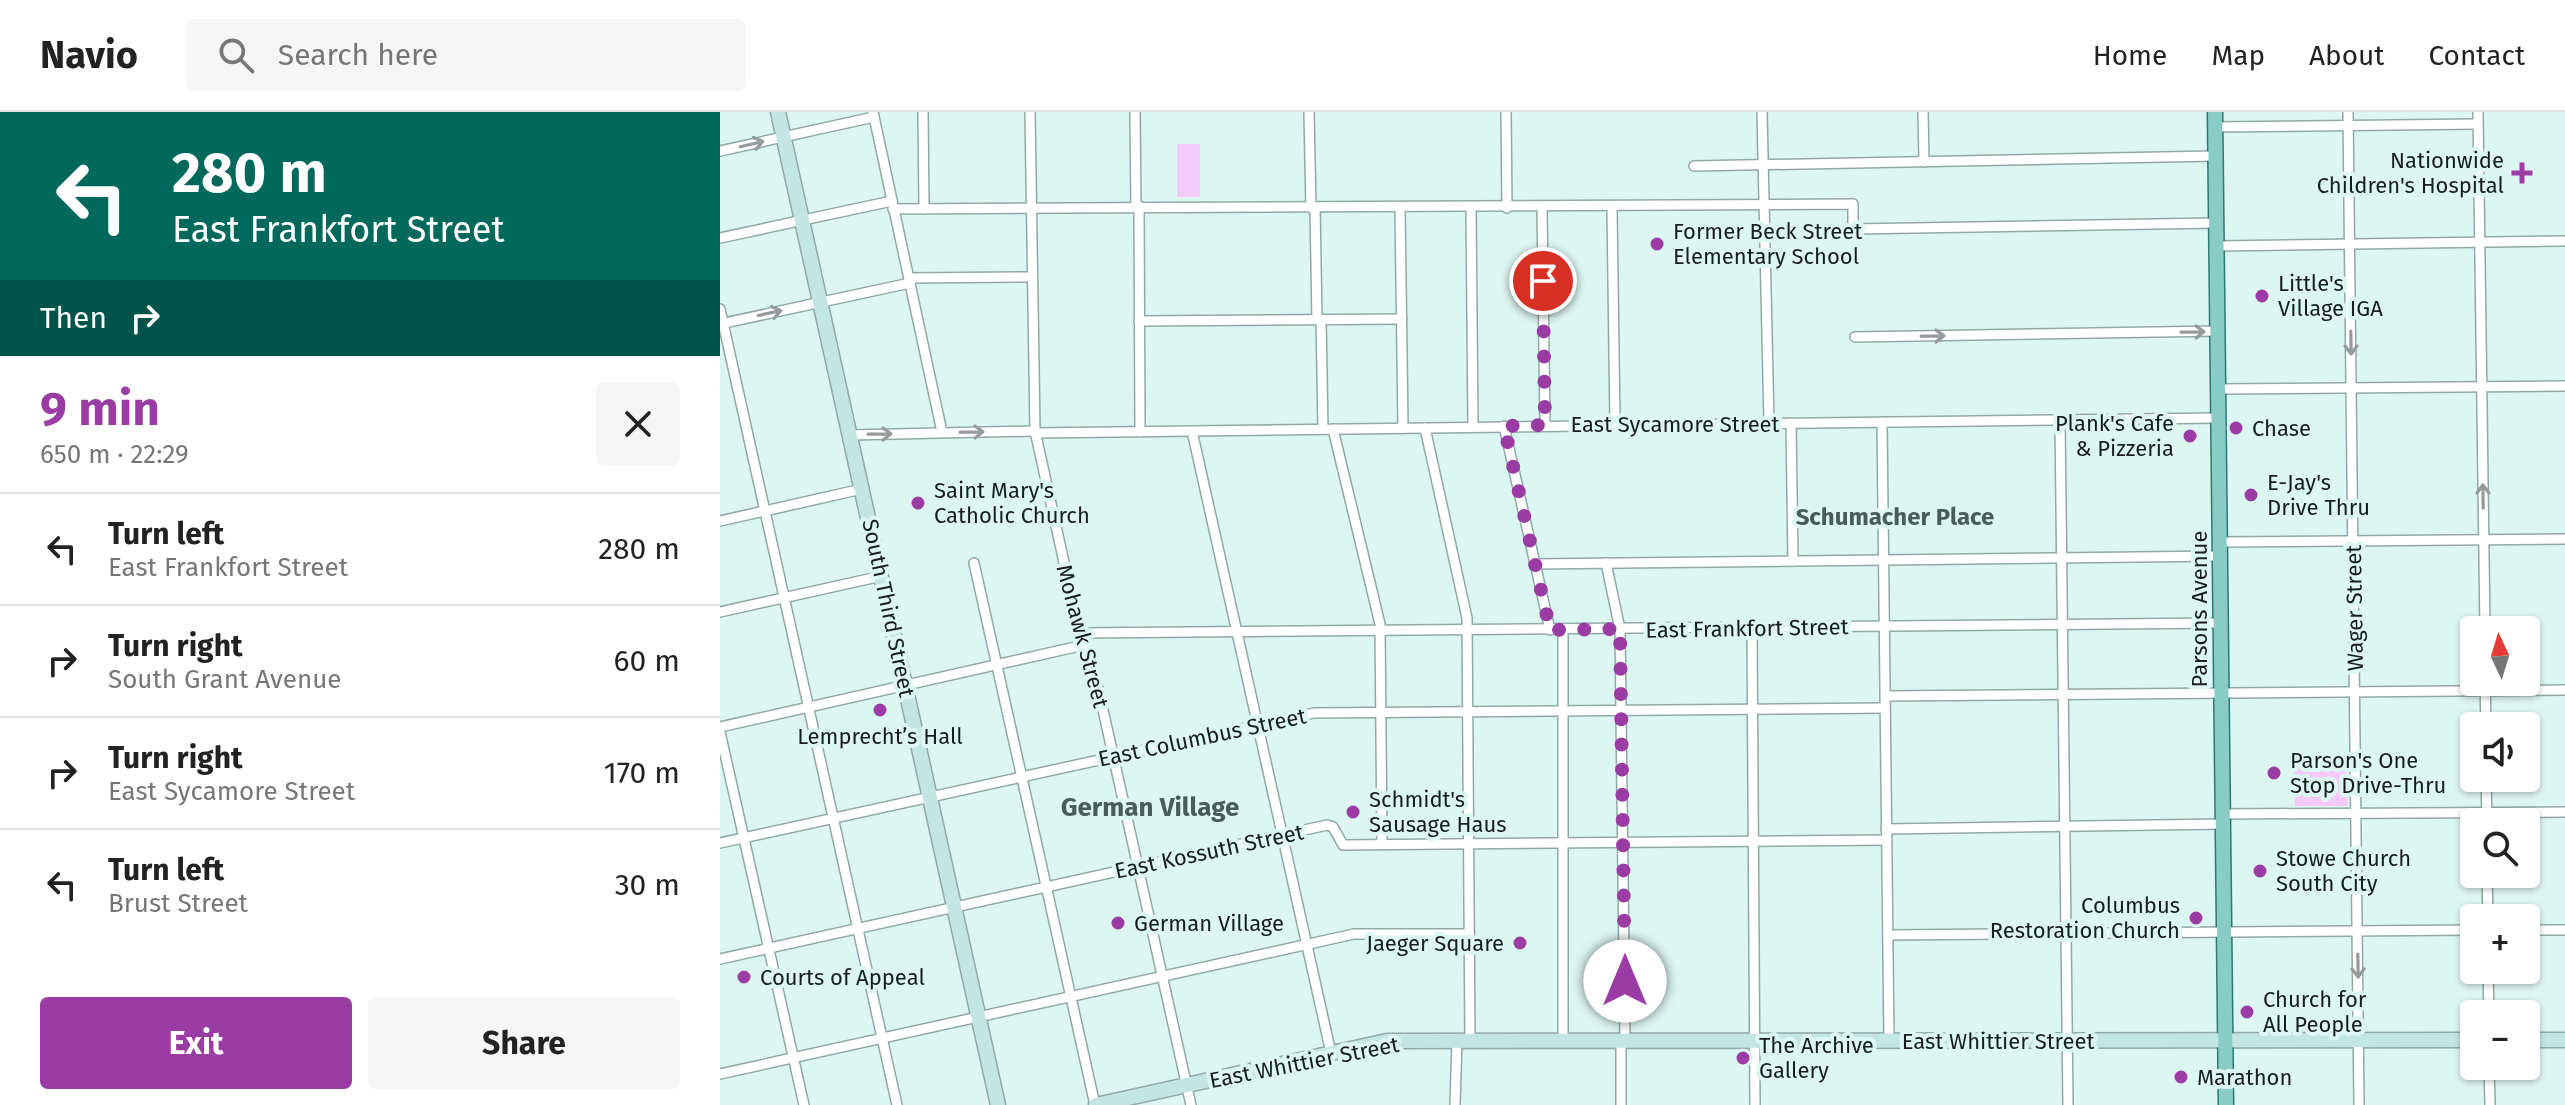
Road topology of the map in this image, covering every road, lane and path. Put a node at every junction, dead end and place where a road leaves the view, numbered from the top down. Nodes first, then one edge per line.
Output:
1 (778, 112) edge
2 (923, 112) edge
3 (1030, 112) edge
4 (1135, 112) edge
5 (1309, 112) edge
6 (1506, 112) edge
7 (1762, 112) edge
8 (1923, 112) edge
9 (2348, 112) edge
10 (2478, 112) edge
11 (874, 115) edge
12 (2215, 119) edge
13 (2478, 124) junction
14 (2348, 125) junction
15 (784, 137) junction
16 (720, 151) edge
17 (2215, 156) junction
18 (1924, 162) junction
19 (1764, 164) junction
20 (1694, 166) dead end
21 (893, 205) junction
22 (1138, 206) junction
23 (1767, 206) junction
24 (1030, 207) junction
25 (1313, 208) junction
26 (1400, 208) junction
27 (1471, 208) junction
28 (1507, 208) junction
29 (1542, 208) junction
30 (1612, 208) junction
31 (924, 209) junction
32 (802, 221) junction
33 (2216, 223) junction
34 (720, 238) edge
35 (2565, 241) edge
36 (2480, 242) junction
37 (2350, 243) junction
38 (2217, 246) junction
39 (1031, 277) junction
40 (909, 280) junction
41 (820, 302) junction
42 (720, 309) edge
43 (1319, 319) junction
44 (1402, 319) junction
45 (1139, 321) junction
46 (722, 324) edge
47 (2218, 331) junction
48 (1855, 337) dead end
49 (2565, 386) edge
50 (2482, 387) junction
51 (2352, 388) junction
52 (2218, 389) junction
53 (2219, 418) junction
54 (2060, 420) junction
55 (1882, 422) junction
56 (1769, 423) junction
57 (1791, 423) junction
58 (1615, 424) junction
59 (1545, 425) junction
60 (1504, 426) junction
61 (1473, 427) junction
62 (1403, 428) junction
63 (1425, 428) junction
64 (1328, 429) junction
65 (1192, 431) junction
66 (942, 432) junction
67 (1035, 432) junction
68 (1140, 432) junction
69 (850, 435) junction
70 (862, 489) junction
71 (765, 511) junction
72 (720, 521) edge
73 (2565, 539) edge
74 (2484, 540) junction
75 (2354, 541) junction
76 (2221, 549) junction
77 (2062, 558) junction
78 (1883, 560) junction
79 (1793, 561) junction
80 (974, 563) dead end
81 (1606, 563) junction
82 (1534, 564) junction
83 (882, 576) junction
84 (784, 597) junction
85 (720, 612) edge
86 (2485, 616) edge
87 (2221, 623) junction
88 (2063, 626) junction
89 (1883, 627) junction
90 (1752, 628) junction
91 (1620, 629) junction
92 (1550, 630) junction
93 (1563, 630) junction
94 (1380, 631) junction
95 (1467, 631) junction
96 (1238, 632) junction
97 (1080, 633) junction
98 (1084, 645) junction
99 (997, 665) junction
100 (905, 685) junction
101 (2460, 687) edge
102 (2540, 689) edge
103 (2565, 690) edge
104 (2222, 692) junction
105 (2356, 692) junction
106 (2063, 694) junction
107 (1885, 696) junction
108 (808, 707) junction
109 (1885, 708) junction
110 (1753, 709) junction
111 (1623, 710) junction
112 (1563, 711) junction
113 (1468, 712) junction
114 (1381, 713) junction
115 (1258, 725) junction
116 (720, 729) edge
117 (1113, 756) junction
118 (1022, 776) junction
119 (930, 796) junction
120 (2565, 812) edge
121 (2357, 813) junction
122 (2540, 814) edge
123 (2460, 816) edge
124 (833, 818) junction
125 (2223, 819) junction
126 (2065, 827) junction
127 (1282, 834) junction
128 (1886, 835) junction
129 (744, 837) junction
130 (1754, 841) junction
131 (1624, 842) junction
132 (720, 843) edge
133 (1562, 843) junction
134 (1382, 844) junction
135 (1469, 844) junction
136 (1138, 866) junction
137 (1047, 886) junction
138 (955, 907) junction
139 (857, 928) junction
140 (2358, 929) junction
141 (2460, 930) edge
142 (2540, 930) edge
143 (2565, 930) edge
144 (2224, 931) junction
145 (1469, 934) junction
146 (2066, 934) junction
147 (1888, 935) junction
148 (1307, 944) junction
149 (769, 948) junction
150 (720, 959) edge
151 (1163, 976) junction
152 (1071, 996) junction
153 (979, 1017) junction
154 (882, 1038) junction
155 (2066, 1040) junction
156 (2359, 1040) junction
157 (2460, 1040) edge
158 (2540, 1040) edge
159 (2565, 1040) edge
160 (1463, 1041) junction
161 (1563, 1041) junction
162 (1623, 1041) junction
163 (1755, 1041) junction
164 (1889, 1041) junction
165 (2226, 1041) junction
166 (1331, 1053) junction
167 (793, 1058) junction
168 (720, 1074) edge
169 (2489, 1080) edge
170 (1187, 1085) junction
171 (804, 1105) edge
172 (897, 1105) edge
173 (998, 1105) edge
174 (1096, 1105) edge
175 (1191, 1105) edge
176 (1455, 1105) edge
177 (1621, 1105) edge
178 (1755, 1105) edge
179 (2068, 1105) edge
180 (2226, 1105) edge
181 (2359, 1105) edge
182 (2490, 1105) edge

1 - 15 street, South Third Street
2 - 31 street
3 - 24 street, Mohawk Street
4 - 22 street
5 - 25 street
6 - 28 street
7 - 19 street
8 - 18 street
9 - 14 street, Wager Street
10 - 13 street
11 - 15 street
11 - 21 street
12 - 14 street
12 - 17 main road, Parsons Avenue
13 - 14 street
13 - 36 street
14 - 37 street, Wager Street
16 -> 15 street
15 - 32 street, South Third Street
17 - 18 street
17 - 33 main road, Parsons Avenue
18 - 19 street
19 - 20 street
19 - 23 street
21 - 31 street
21 - 32 street
21 - 40 street
22 - 24 street
22 - 25 street
22 - 45 street
23 - 30 street
23 - 33 street
23 - 56 street
24 - 31 street
24 - 39 street, Mohawk Street
25 - 26 street
25 - 43 street
26 - 27 street
26 - 44 street
27 - 28 street
27 - 61 street
28 - 29 street
29 - 30 street
29 - 59 street
30 - 58 street
32 - 34 street
32 - 41 street, South Third Street
33 - 38 main road, Parsons Avenue
35 - 36 street
36 - 37 street
36 - 50 street
37 - 38 street
37 -> 51 street, Wager Street
38 - 47 main road, Parsons Avenue
39 - 40 street
39 - 67 street, Mohawk Street
40 - 41 street
40 - 66 street
46 -> 41 street
41 - 69 street, South Third Street
42 - 46 street
43 - 44 street
43 - 45 street
43 - 64 street
44 - 62 street
45 - 68 street
46 - 71 street
48 -> 47 street
47 - 52 main road, Parsons Avenue
49 - 50 street
50 - 51 street
74 -> 50 street
51 - 52 street
51 - 75 street, Wager Street
52 - 53 main road, Parsons Avenue
53 - 54 street, East Sycamore Street
53 - 76 main road, Parsons Avenue
54 - 55 street, East Sycamore Street
54 - 77 street
55 - 57 street, East Sycamore Street
55 - 78 street
56 - 57 street, East Sycamore Street
56 - 58 street, East Sycamore Street
57 - 79 street
58 - 59 street, East Sycamore Street
59 - 60 street, East Sycamore Street
60 - 61 street, East Sycamore Street
60 - 82 street
61 - 63 street, East Sycamore Street
62 - 63 street, East Sycamore Street
62 - 64 street, East Sycamore Street
63 - 95 street
64 - 65 street, East Sycamore Street
64 - 94 street
65 - 68 street, East Sycamore Street
65 - 96 street
66 -> 67 street, East Sycamore Street
69 -> 66 street, East Sycamore Street
67 - 68 street, East Sycamore Street
67 - 97 street, Mohawk Street
69 - 70 street, South Third Street
70 - 71 street
70 - 83 street, South Third Street
71 - 72 street
71 - 84 street
73 - 74 street
74 - 75 street
74 - 86 street
75 - 76 street
75 - 105 street, Wager Street
76 - 77 street
76 - 87 main road, Parsons Avenue
77 - 78 street
77 - 88 street
78 - 79 street
78 - 89 street
79 - 81 street
80 - 99 street
81 - 82 street
81 - 91 street
82 - 92 street
83 - 84 street
83 - 100 street, South Third Street
84 - 85 street
84 - 108 street
87 - 88 street, East Frankfort Street
87 - 104 main road, Parsons Avenue
88 - 89 street, East Frankfort Street
88 - 106 street
89 - 90 street, East Frankfort Street
89 - 107 street
90 - 91 street, East Frankfort Street
90 - 110 street
91 - 93 street, East Frankfort Street
91 - 111 street
92 - 93 street, East Frankfort Street
92 - 95 street, East Frankfort Street
93 - 112 street
94 - 95 street, East Frankfort Street
94 - 96 street, East Frankfort Street
94 - 114 street
95 - 113 street
96 - 97 street, East Frankfort Street
96 - 115 street
97 - 98 street, Mohawk Street
98 - 99 street
98 - 117 street, Mohawk Street
99 - 100 street
99 - 118 street
100 - 108 street
100 - 119 street, South Third Street
101 - 105 street
102 - 103 street
104 - 105 street
104 - 106 street
104 - 125 main road, Parsons Avenue
105 - 121 street, Wager Street
106 - 107 street
106 - 126 street
107 - 109 street
108 - 116 street
108 - 124 street
109 - 110 street, East Columbus Street
109 - 128 street
110 - 111 street, East Columbus Street
110 - 130 street
111 - 112 street, East Columbus Street
111 - 131 street
112 - 113 street, East Columbus Street
112 - 133 street
113 - 114 street, East Columbus Street
113 - 135 street
114 - 115 street, East Columbus Street
114 - 134 street
115 - 117 street, East Columbus Street
115 - 127 street
116 - 129 street
117 - 118 street, East Columbus Street
117 - 136 street, Mohawk Street
118 - 119 street, East Columbus Street
118 - 137 street
119 - 124 street, East Columbus Street
119 - 138 street, South Third Street
120 - 122 street, East Kossuth Street
121 - 123 street, East Kossuth Street
121 - 125 street, East Kossuth Street
121 - 140 street, Wager Street
124 - 129 street, East Columbus Street
124 - 139 street
125 - 126 street, East Kossuth Street
125 - 144 main road, Parsons Avenue
126 - 128 street, East Kossuth Street
126 - 146 street
127 - 134 street, East Kossuth Street
127 - 136 street, East Kossuth Street
127 - 148 street
128 - 130 street, East Kossuth Street
128 - 147 street
129 - 132 street, East Columbus Street
129 - 149 street
130 - 131 street, East Kossuth Street
130 - 163 street
131 - 133 street, East Kossuth Street
131 - 162 street
133 - 135 street, East Kossuth Street
133 - 161 street
134 - 135 street, East Kossuth Street
135 - 145 street
136 - 137 street, East Kossuth Street
136 - 151 street, Mohawk Street
137 - 138 street, East Kossuth Street
137 - 152 street
138 - 139 street, East Kossuth Street
138 - 153 street, South Third Street
139 - 149 street, East Kossuth Street
139 - 154 street
140 - 141 street
140 - 144 street
140 -> 156 street, Wager Street
142 - 143 street
144 - 146 street
144 - 165 main road, Parsons Avenue
145 - 148 street
145 - 160 street
146 - 147 street
146 - 155 street
147 - 164 street
148 - 151 street
148 - 166 street
149 - 150 street, East Kossuth Street
149 - 167 street
151 - 152 street
151 - 170 street, Mohawk Street
152 - 153 street
152 - 174 street
153 - 154 street
153 - 173 street, South Third Street
154 - 167 street
154 - 172 street
155 - 164 street, East Whittier Street
155 - 165 street, East Whittier Street
155 - 179 street
156 - 157 street, East Whittier Street
156 - 165 street, East Whittier Street
156 - 181 street, Wager Street
158 - 159 street
160 - 161 street, East Whittier Street
160 - 166 street, East Whittier Street
160 - 176 street
161 - 162 street, East Whittier Street
162 - 163 street, East Whittier Street
162 - 177 street
163 - 164 street, East Whittier Street
163 - 178 street
165 - 180 main road, Parsons Avenue
166 - 170 street, East Whittier Street
167 - 168 street
167 - 171 street
169 - 182 street
170 - 174 street, East Whittier Street
170 - 175 street, Mohawk Street

